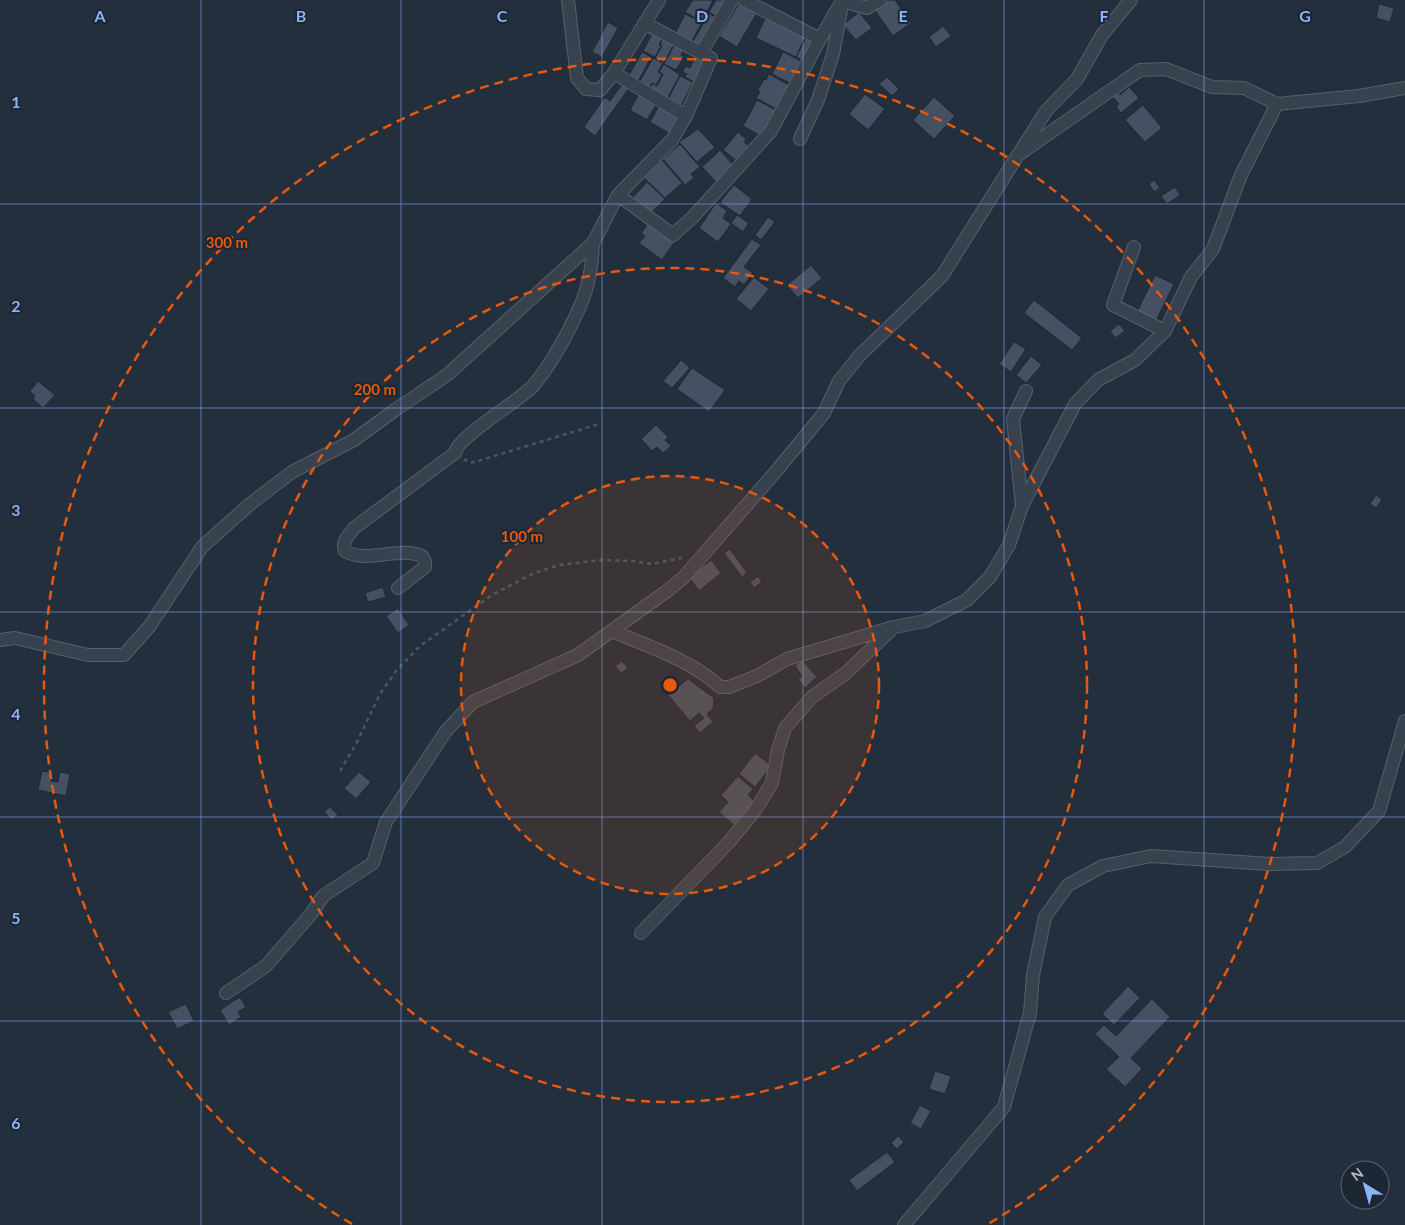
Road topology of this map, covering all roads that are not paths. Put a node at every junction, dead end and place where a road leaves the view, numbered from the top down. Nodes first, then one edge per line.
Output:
1 (568, 0) edge
2 (659, 0) edge
3 (732, 0) edge
4 (744, 0) edge
5 (880, 0) edge
6 (1131, 0) edge
7 (843, 1) edge
8 (644, 23) junction
9 (820, 38) junction
10 (701, 53) junction
11 (614, 73) junction
12 (1405, 88) edge
13 (1277, 104) junction
14 (686, 116) junction
15 (800, 139) dead end
16 (1018, 155) junction
17 (618, 195) junction
18 (593, 243) junction
19 (1134, 247) dead end
20 (1164, 331) junction
21 (1026, 391) dead end
22 (1022, 506) junction
23 (398, 588) dead end
24 (894, 627) junction
25 (610, 631) junction
26 (0, 640) edge
27 (1405, 721) edge
28 (641, 933) dead end
29 (226, 993) dead end
30 (904, 1225) edge

1 - 11 street
2 - 8 street
3 - 10 street
4 - 9 street
5 - 7 street
6 - 16 street
7 - 9 street
7 - 15 street
8 - 10 street
8 - 11 street
9 - 17 street
10 - 14 street
11 - 14 street
12 - 13 street
13 - 16 street
13 - 20 street
14 - 17 street
16 - 25 street
17 - 18 street
18 - 23 street
18 - 26 street
19 - 20 street
20 - 22 street
21 - 22 street
22 - 24 street
24 - 25 street
24 - 28 street
25 - 29 street
27 - 30 street

